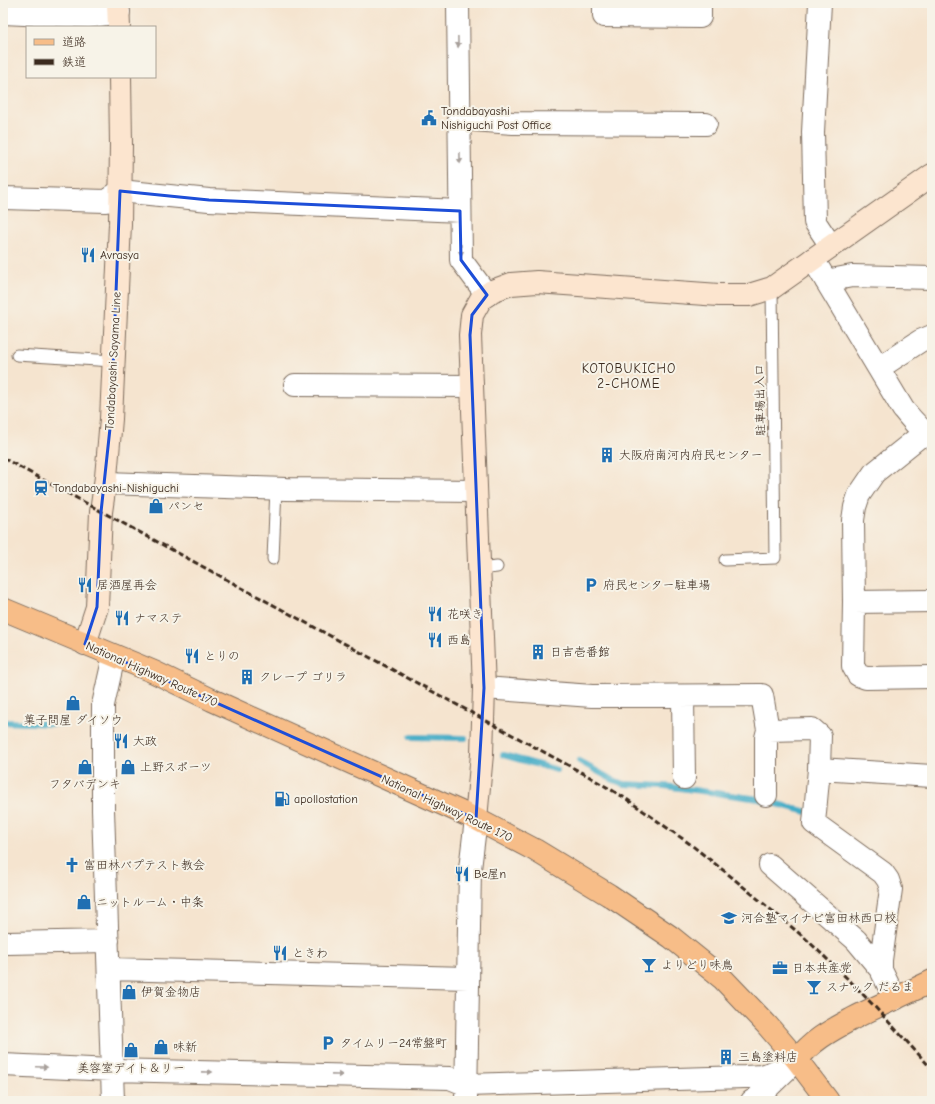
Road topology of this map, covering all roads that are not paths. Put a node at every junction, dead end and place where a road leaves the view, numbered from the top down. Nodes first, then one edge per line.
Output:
1 (458, 3) edge
2 (604, 3) edge
3 (700, 3) edge
4 (820, 3) edge
5 (3, 13) edge
6 (119, 14) edge
7 (120, 78) edge
8 (459, 119) junction
9 (706, 124) dead end
10 (932, 175) edge
11 (120, 191) junction
12 (3, 198) edge
13 (460, 211) junction
14 (831, 246) junction
15 (813, 259) junction
16 (932, 278) edge
17 (826, 281) junction
18 (772, 288) junction
19 (487, 295) junction
20 (932, 336) edge
21 (17, 355) dead end
22 (113, 361) junction
23 (879, 368) junction
24 (295, 385) dead end
25 (472, 386) junction
26 (928, 436) edge
27 (106, 482) junction
28 (276, 488) junction
29 (476, 491) junction
30 (273, 559) dead end
31 (725, 560) dead end
32 (932, 601) edge
33 (854, 602) junction
34 (3, 609) edge
35 (85, 644) junction
36 (114, 656) junction
37 (932, 678) edge
38 (484, 688) junction
39 (683, 696) junction
40 (768, 730) junction
41 (819, 769) junction
42 (932, 776) edge
43 (684, 778) dead end
44 (766, 795) dead end
45 (476, 819) junction
46 (770, 865) dead end
47 (108, 942) junction
48 (7, 943) dead end
49 (109, 969) junction
50 (881, 970) junction
51 (468, 978) junction
52 (932, 981) edge
53 (895, 999) junction
54 (797, 1060) junction
55 (3, 1065) edge
56 (112, 1070) junction
57 (466, 1093) edge
58 (755, 1100) edge
59 (113, 1101) edge
60 (828, 1101) edge

1 -> 8 street
2 - 3 street
4 - 14 street
5 - 6 street
7 - 11 street, Tondabayashi Sayama Line
8 - 9 street
8 -> 13 street
10 - 14 street
11 - 12 street
11 - 13 street
11 - 22 street, Tondabayashi Sayama Line
13 -> 19 street
14 - 15 street
15 - 17 street
15 - 18 street
16 - 17 street
17 - 23 street
18 - 19 street
18 - 31 lane, 駐車場出入口
19 - 25 street
20 - 23 street
21 - 22 lane
22 - 27 street, Tondabayashi Sayama Line
23 - 26 street
24 - 25 street
25 - 29 street
26 - 33 street
27 - 28 street
27 - 35 street, Tondabayashi Sayama Line
28 - 29 street
28 - 30 lane
29 - 38 street
32 - 33 street
33 - 37 street
34 - 35 main road, National Highway Route 170
35 - 36 main road, National Highway Route 170
36 - 45 main road, National Highway Route 170
36 - 47 street
38 - 39 street
38 - 45 street
39 - 40 street
39 - 43 street
40 - 41 street
40 - 44 street
41 - 42 street
41 - 50 street
45 - 51 street
45 - 54 main road, National Highway Route 170
46 - 50 street
47 - 48 street
47 - 49 street
49 - 51 street
49 - 56 street
50 - 53 street
51 - 57 street
52 - 53 main road
53 - 54 main road
54 - 57 street
54 - 58 street
54 - 60 main road, National Highway Route 170
55 -> 56 street
56 -> 57 street
56 - 59 street

